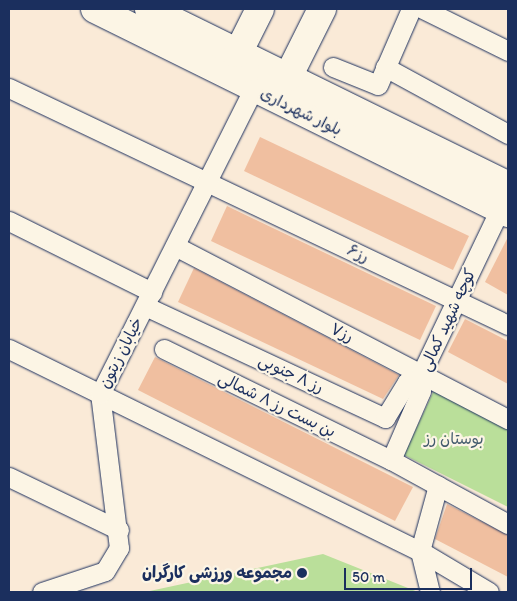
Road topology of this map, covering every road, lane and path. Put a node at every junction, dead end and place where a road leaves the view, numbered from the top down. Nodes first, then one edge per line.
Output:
1 (95, 9) edge
2 (149, 9) edge
3 (260, 9) edge
4 (322, 9) edge
5 (411, 9) edge
6 (422, 9) edge
7 (508, 51) edge
8 (238, 53) junction
9 (333, 67) dead end
10 (385, 67) junction
11 (288, 77) junction
12 (9, 88) edge
13 (254, 88) junction
14 (508, 134) edge
15 (207, 182) junction
16 (506, 203) edge
17 (10, 226) edge
18 (175, 246) junction
19 (148, 299) junction
20 (458, 302) junction
21 (508, 325) edge
22 (9, 349) edge
23 (164, 349) dead end
24 (421, 374) junction
25 (100, 394) junction
26 (508, 419) edge
27 (391, 460) junction
28 (9, 476) edge
29 (438, 486) junction
30 (508, 524) edge
31 (119, 530) junction
32 (420, 551) junction
33 (42, 592) edge
34 (430, 592) edge
35 (489, 592) edge

1 - 13 main road, بلوار شهرداری
2 - 8 main road, بلوار شهرداری
3 - 8 main road
4 - 11 main road
5 - 10 street
6 - 7 street
8 - 11 main road, بلوار شهرداری
8 - 13 main road
9 - 10 street
10 - 14 street
11 - 13 main road
11 - 16 main road, بلوار شهرداری
12 - 15 street, رز۶
13 - 15 street, خیابان زیتون
13 - 16 main road, بلوار شهرداری
15 - 18 street, خیابان زیتون
15 - 20 street, رز۶
16 - 20 street, کوچه شهید کمالی
17 - 19 street
18 - 19 street, خیابان زیتون
18 - 24 street, رز۷
19 - 24 street, رز ۸ جنوبی
19 - 25 street, خیابان زیتون
20 - 21 street, رز۶
20 - 24 street, کوچه شهید کمالی
22 - 25 street
23 - 27 street, بن بست رز ۸ شمالی
24 - 26 street, رز۷
24 - 27 street, کوچه شهید کمالی
25 - 31 street, خیابان زیتون
25 - 32 street
27 - 29 street, بن بست رز ۸ شمالی
28 - 31 street
29 - 30 street, بن بست رز ۸ شمالی
29 - 32 street
31 - 33 street, خیابان زیتون
32 - 34 street
32 - 35 street

